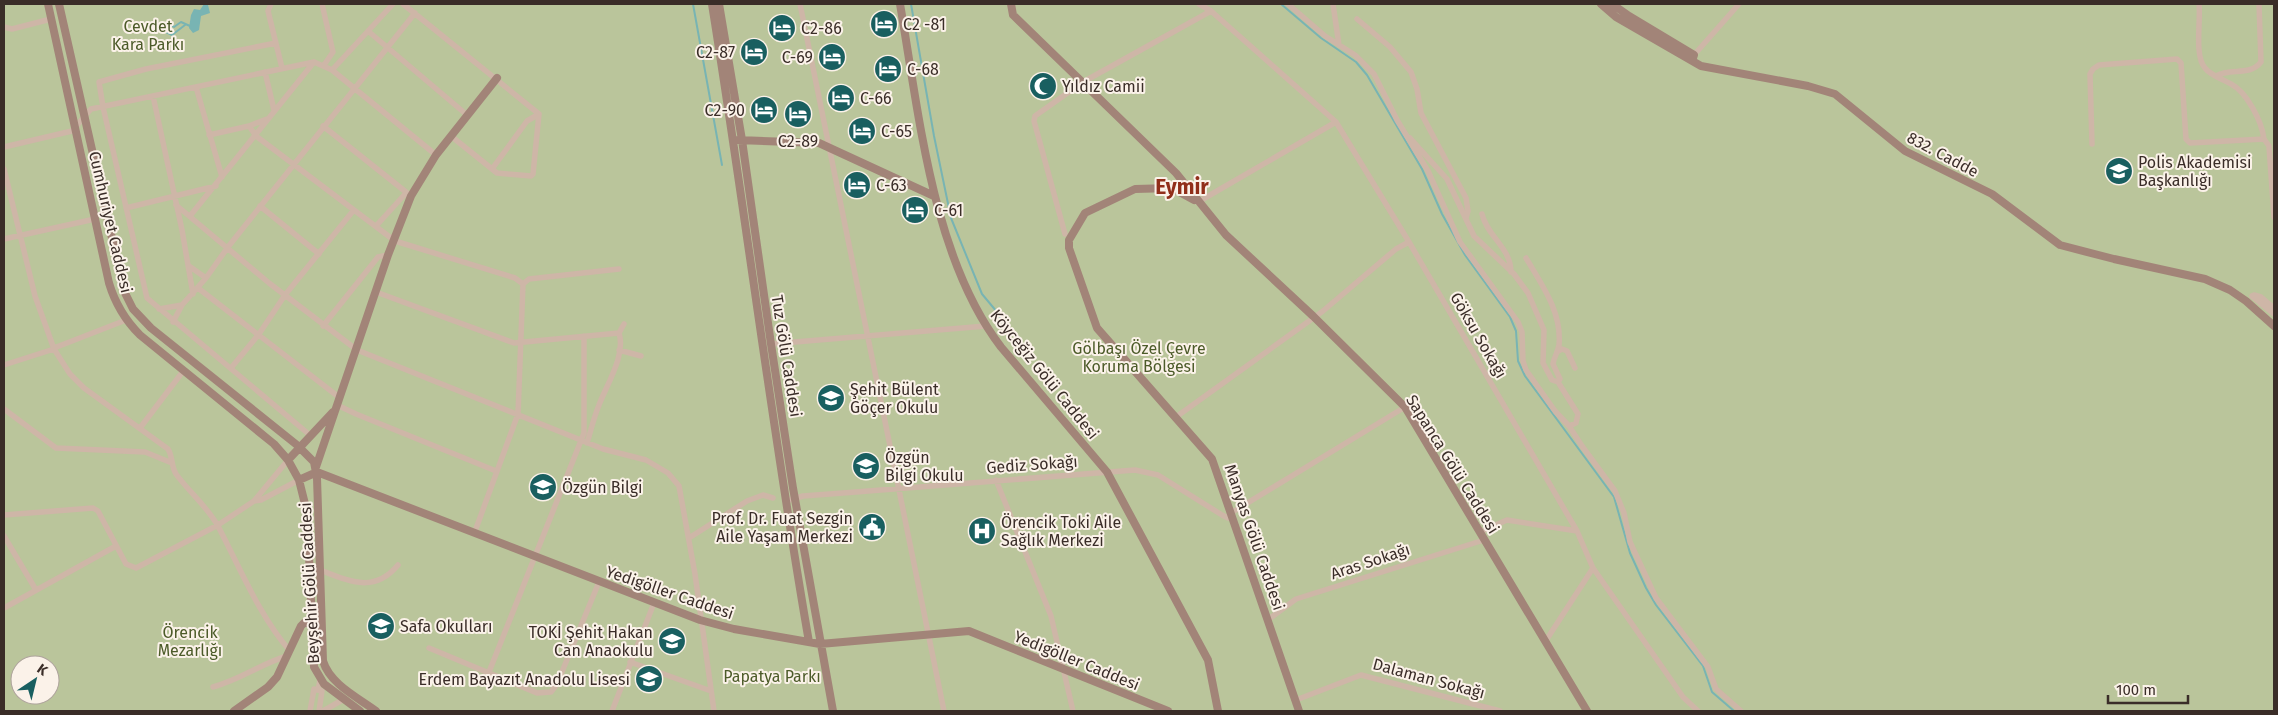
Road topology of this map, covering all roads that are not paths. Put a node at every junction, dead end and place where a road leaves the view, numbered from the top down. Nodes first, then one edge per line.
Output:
1 (48, 4) edge
2 (59, 4) edge
3 (271, 4) edge
4 (322, 4) edge
5 (393, 4) edge
6 (403, 4) edge
7 (712, 4) edge
8 (719, 4) edge
9 (800, 4) edge
10 (900, 4) edge
11 (1011, 4) edge
12 (1199, 4) edge
13 (1288, 4) edge
14 (1296, 4) edge
15 (1333, 4) edge
16 (1601, 4) edge
17 (1612, 4) edge
18 (1739, 4) edge
19 (2199, 4) edge
20 (2259, 4) edge
21 (1211, 11) junction
22 (415, 13) junction
23 (1298, 13) junction
24 (51, 19) junction
25 (1357, 19) dead end
26 (4, 27) edge
27 (368, 31) junction
28 (276, 42) junction
29 (1664, 42) junction
30 (1339, 45) junction
31 (387, 48) junction
32 (1694, 56) joint
33 (314, 62) junction
34 (324, 65) junction
35 (282, 68) junction
36 (332, 70) junction
37 (265, 72) junction
38 (2216, 76) junction
39 (497, 78) junction
40 (1083, 82) junction
41 (196, 87) junction
42 (354, 88) junction
43 (153, 96) junction
44 (102, 107) junction
45 (274, 110) junction
46 (539, 114) junction
47 (84, 116) junction
48 (467, 116) junction
49 (267, 119) junction
50 (1336, 122) junction
51 (248, 126) junction
52 (323, 126) junction
53 (75, 128) junction
54 (1404, 132) junction
55 (209, 135) junction
56 (256, 136) junction
57 (451, 136) junction
58 (2264, 139) junction
59 (733, 140) junction
60 (742, 140) junction
61 (2092, 144) dead end
62 (4, 146) edge
63 (830, 147) junction
64 (436, 155) junction
65 (295, 164) junction
66 (4, 169) edge
67 (492, 169) junction
68 (1176, 174) junction
69 (222, 177) junction
70 (216, 186) junction
71 (1172, 188) junction
72 (408, 194) junction
73 (934, 196) junction
74 (173, 197) junction
75 (1198, 202) junction
76 (176, 205) junction
77 (260, 206) junction
78 (126, 208) junction
79 (354, 211) junction
80 (1482, 214) dead end
81 (190, 216) junction
82 (2274, 217) edge
83 (1466, 218) junction
84 (95, 219) junction
85 (376, 226) junction
86 (1065, 234) dead end
87 (21, 235) junction
88 (4, 239) edge
89 (395, 241) junction
90 (1409, 242) junction
91 (228, 247) junction
92 (319, 254) junction
93 (388, 255) junction
94 (1526, 258) dead end
95 (189, 266) junction
96 (619, 269) dead end
97 (1511, 272) junction
98 (206, 278) junction
99 (523, 284) junction
100 (198, 288) junction
101 (376, 292) junction
102 (192, 294) junction
103 (285, 295) junction
104 (2249, 299) junction
105 (182, 305) junction
106 (2274, 308) edge
107 (159, 309) junction
108 (2274, 314) edge
109 (1314, 316) junction
110 (126, 320) junction
111 (173, 322) junction
112 (624, 324) dead end
113 (323, 326) junction
114 (986, 326) junction
115 (2274, 326) edge
116 (619, 333) junction
117 (259, 334) junction
118 (869, 335) junction
119 (584, 336) junction
120 (521, 342) junction
121 (770, 344) junction
122 (54, 349) junction
123 (357, 350) junction
124 (619, 350) junction
125 (1556, 352) junction
126 (641, 356) dead end
127 (4, 365) edge
128 (231, 368) junction
129 (1575, 368) dead end
130 (184, 370) junction
131 (1558, 382) junction
132 (337, 405) junction
133 (1405, 407) junction
134 (4, 410) edge
135 (518, 414) junction
136 (1176, 417) junction
137 (1569, 426) junction
138 (140, 428) junction
139 (311, 436) junction
140 (584, 442) junction
141 (300, 448) junction
142 (288, 460) junction
143 (172, 463) junction
144 (316, 469) junction
145 (496, 471) junction
146 (1107, 472) junction
147 (299, 480) junction
148 (996, 480) junction
149 (899, 488) junction
150 (773, 498) dead end
151 (795, 498) junction
152 (254, 501) junction
153 (786, 501) junction
154 (4, 516) edge
155 (1231, 516) junction
156 (218, 525) junction
157 (1577, 531) junction
158 (1480, 532) junction
159 (474, 534) junction
160 (4, 536) edge
161 (689, 538) junction
162 (1484, 540) junction
163 (116, 546) junction
164 (536, 558) junction
165 (398, 565) dead end
166 (1593, 568) junction
167 (320, 570) junction
168 (599, 582) junction
169 (36, 590) junction
170 (654, 603) junction
171 (4, 608) edge
172 (321, 610) junction
173 (312, 611) junction
174 (1269, 619) junction
175 (700, 620) junction
176 (312, 622) junction
177 (312, 634) junction
178 (322, 634) junction
179 (929, 634) junction
180 (809, 642) junction
181 (1545, 642) junction
182 (820, 644) junction
183 (429, 648) dead end
184 (288, 654) junction
185 (630, 662) junction
186 (1064, 669) junction
187 (489, 672) junction
188 (328, 673) junction
189 (320, 680) junction
190 (213, 687) dead end
191 (318, 690) junction
192 (711, 691) junction
193 (344, 699) junction
194 (1296, 700) junction
195 (234, 711) edge
196 (310, 711) edge
197 (319, 711) edge
198 (323, 711) edge
199 (360, 711) edge
200 (376, 711) edge
201 (612, 711) edge
202 (714, 711) edge
203 (833, 711) edge
204 (944, 711) edge
205 (1072, 711) edge
206 (1168, 711) edge
207 (1218, 711) edge
208 (1299, 711) edge
209 (1500, 711) edge
210 (1587, 711) edge
211 (1698, 711) edge
212 (1741, 711) edge

1 - 24 street, Cumhuriyet Caddesi
2 - 47 street, Cumhuriyet Caddesi
3 - 28 street
4 - 34 street
5 - 27 street
6 - 22 street
7 - 59 street, Tuz Gölü Caddesi
8 - 60 street, Tuz Gölü Caddesi
9 - 63 street
10 - 73 street, Köyceğiz Gölü Caddesi
11 - 40 street, Sapanca Gölü Caddesi
12 - 21 street, Göksu Sokağı
13 - 23 street
14 - 23 street
15 - 30 street
16 - 29 street, 832. Cadde
17 - 29 street, 832. Cadde
18 - 32 street
19 - 38 street
20 - 38 street
21 - 40 street
21 - 50 street, Göksu Sokağı
22 - 31 street
22 - 39 street
23 - 30 street
24 - 26 street
24 - 53 street, Cumhuriyet Caddesi
25 - 83 street
27 - 31 street
27 - 36 street
28 - 35 street
28 - 44 street
29 - 32 street, 832. Cadde
29 - 104 street, 832. Cadde
30 - 54 street
31 - 42 street
31 - 48 street
33 - 34 street
33 - 35 street
33 - 45 street
34 - 36 street
35 - 37 street
36 - 42 street
37 - 41 street
37 - 45 street
38 - 58 street
39 - 46 street
39 - 48 street
40 - 68 street, Sapanca Gölü Caddesi
40 - 86 street
41 - 43 street
41 - 55 street
42 - 52 street
42 - 64 street
43 - 44 street
43 - 74 street
44 - 47 street
44 - 78 street
45 - 49 street
46 - 67 street
46 - 67 street
47 - 53 street
47 - 141 street, Cumhuriyet Caddesi
48 - 57 street
49 - 51 street
49 - 56 street
50 - 75 street
50 - 90 street, Göksu Sokağı
51 - 55 street
51 - 56 street
52 - 65 street
52 - 72 street
53 - 62 street
53 - 84 street, Cumhuriyet Caddesi
54 - 83 street
54 - 137 street
55 - 69 street
56 - 65 street
56 - 69 street
57 - 64 street
57 - 67 street
58 - 61 street
58 - 82 street
59 - 60 street
59 - 153 street, Tuz Gölü Caddesi
60 - 63 street
60 - 121 street, Tuz Gölü Caddesi
63 - 73 street
63 - 118 street
64 - 72 street
65 - 77 street
65 - 79 street
66 - 87 street
68 - 71 street
68 - 75 street, Sapanca Gölü Caddesi
69 - 70 street
70 - 74 street
70 - 81 street
71 - 75 street, Manyas Gölü Caddesi
71 - 136 street, Manyas Gölü Caddesi
72 - 85 street
72 - 89 street
73 - 114 street, Köyceğiz Gölü Caddesi
74 - 76 street
74 - 78 street
75 - 109 street, Sapanca Gölü Caddesi
76 - 81 street
76 - 95 street
77 - 91 street
77 - 92 street
78 - 107 street
79 - 85 street
79 - 92 street
80 - 97 street
81 - 91 street
83 - 97 street
84 - 87 street
84 - 110 street, Cumhuriyet Caddesi
85 - 89 street
87 - 88 street
87 - 122 street
89 - 93 street
89 - 99 street
90 - 109 street
90 - 157 street, Göksu Sokağı
91 - 98 street
91 - 103 street
92 - 103 street
93 - 101 street
93 - 113 street
94 - 125 street
95 - 98 street
95 - 102 street
96 - 99 street
97 - 131 street
98 - 100 street
99 - 120 street
100 - 102 street
100 - 117 street
101 - 120 street
101 - 123 street
102 - 105 street
103 - 113 street
103 - 117 street
104 - 106 street
104 - 108 street
104 - 115 street, 832. Cadde
105 - 107 street
105 - 111 street
107 - 111 street
109 - 133 street, Sapanca Gölü Caddesi
109 - 136 street
110 - 122 street
110 - 130 street, Cumhuriyet Caddesi
111 - 128 street
112 - 116 street
113 - 123 street
114 - 118 street
114 - 146 street, Köyceğiz Gölü Caddesi
116 - 119 street
116 - 124 street
117 - 128 street
117 - 132 street
118 - 121 street
118 - 149 street
119 - 120 street
119 - 140 street
120 - 135 street
121 - 151 street, Tuz Gölü Caddesi
122 - 127 street
122 - 138 street
123 - 132 street
123 - 135 street
124 - 126 street
124 - 140 street
125 - 129 street
125 - 131 street
128 - 139 street
130 - 138 street
130 - 142 street, Cumhuriyet Caddesi
131 - 137 street
132 - 139 street
132 - 144 street
132 - 145 street
133 - 155 street
133 - 158 street, Sapanca Gölü Caddesi
134 - 143 street
135 - 140 street
135 - 145 street
136 - 155 street, Manyas Gölü Caddesi
137 - 212 street
138 - 143 street
139 - 141 street
140 - 161 street
140 - 164 street
141 - 142 street
141 - 144 street
142 - 147 street, Cumhuriyet Caddesi
142 - 152 street
143 - 156 street
144 - 147 street
144 - 159 street, Yedigöller Caddesi
144 - 167 street, Beyşehir Gölü Caddesi
145 - 159 street
146 - 148 street, Gediz Sokağı
146 - 155 street, Gediz Sokağı
146 - 207 street, Köyceğiz Gölü Caddesi
147 - 152 street
147 - 173 street, Cumhuriyet Caddesi
148 - 149 street, Gediz Sokağı
148 - 186 street
149 - 151 street, Gediz Sokağı
149 - 179 street
150 - 161 street
151 - 153 street, Gediz Sokağı
151 - 182 street, Tuz Gölü Caddesi
152 - 156 street
153 - 180 street, Tuz Gölü Caddesi
154 - 163 street
155 - 174 street, Manyas Gölü Caddesi
156 - 163 street
156 - 184 street
157 - 158 street
157 - 166 street, Göksu Sokağı
158 - 162 street, Sapanca Gölü Caddesi
159 - 164 street, Yedigöller Caddesi
160 - 169 street
161 - 175 street
162 - 174 street, Aras Sokağı
162 - 181 street, Sapanca Gölü Caddesi
163 - 169 street
164 - 168 street, Yedigöller Caddesi
164 - 187 street
165 - 167 street
166 - 181 street
166 - 211 street, Göksu Sokağı
167 - 172 street, Beyşehir Gölü Caddesi
168 - 170 street, Yedigöller Caddesi
168 - 187 street
169 - 171 street
170 - 175 street, Yedigöller Caddesi
170 - 185 street
172 - 173 street
172 - 178 street, Beyşehir Gölü Caddesi
173 - 176 street, Cumhuriyet Caddesi
174 - 194 street, Manyas Gölü Caddesi
175 - 180 street, Yedigöller Caddesi
175 - 192 street
176 - 177 street, Cumhuriyet Caddesi
176 - 184 street
177 - 178 street
177 - 189 street, Cumhuriyet Caddesi
178 - 188 street, Beyşehir Gölü Caddesi
179 - 182 street, Yedigöller Caddesi
179 - 186 street, Yedigöller Caddesi
179 - 204 street
180 - 182 street, Yedigöller Caddesi
181 - 210 street, Sapanca Gölü Caddesi
182 - 203 street, Tuz Gölü Caddesi
183 - 187 street
184 - 190 street
184 - 195 street
185 - 192 street
185 - 201 street
186 - 205 street
186 - 206 street, Yedigöller Caddesi
188 - 189 street
188 - 200 street, Beyşehir Gölü Caddesi
189 - 191 street
189 - 193 street
191 - 196 street
191 - 197 street
192 - 202 street
193 - 198 street
193 - 199 street
194 - 208 street, Manyas Gölü Caddesi
194 - 209 street, Dalaman Sokağı

